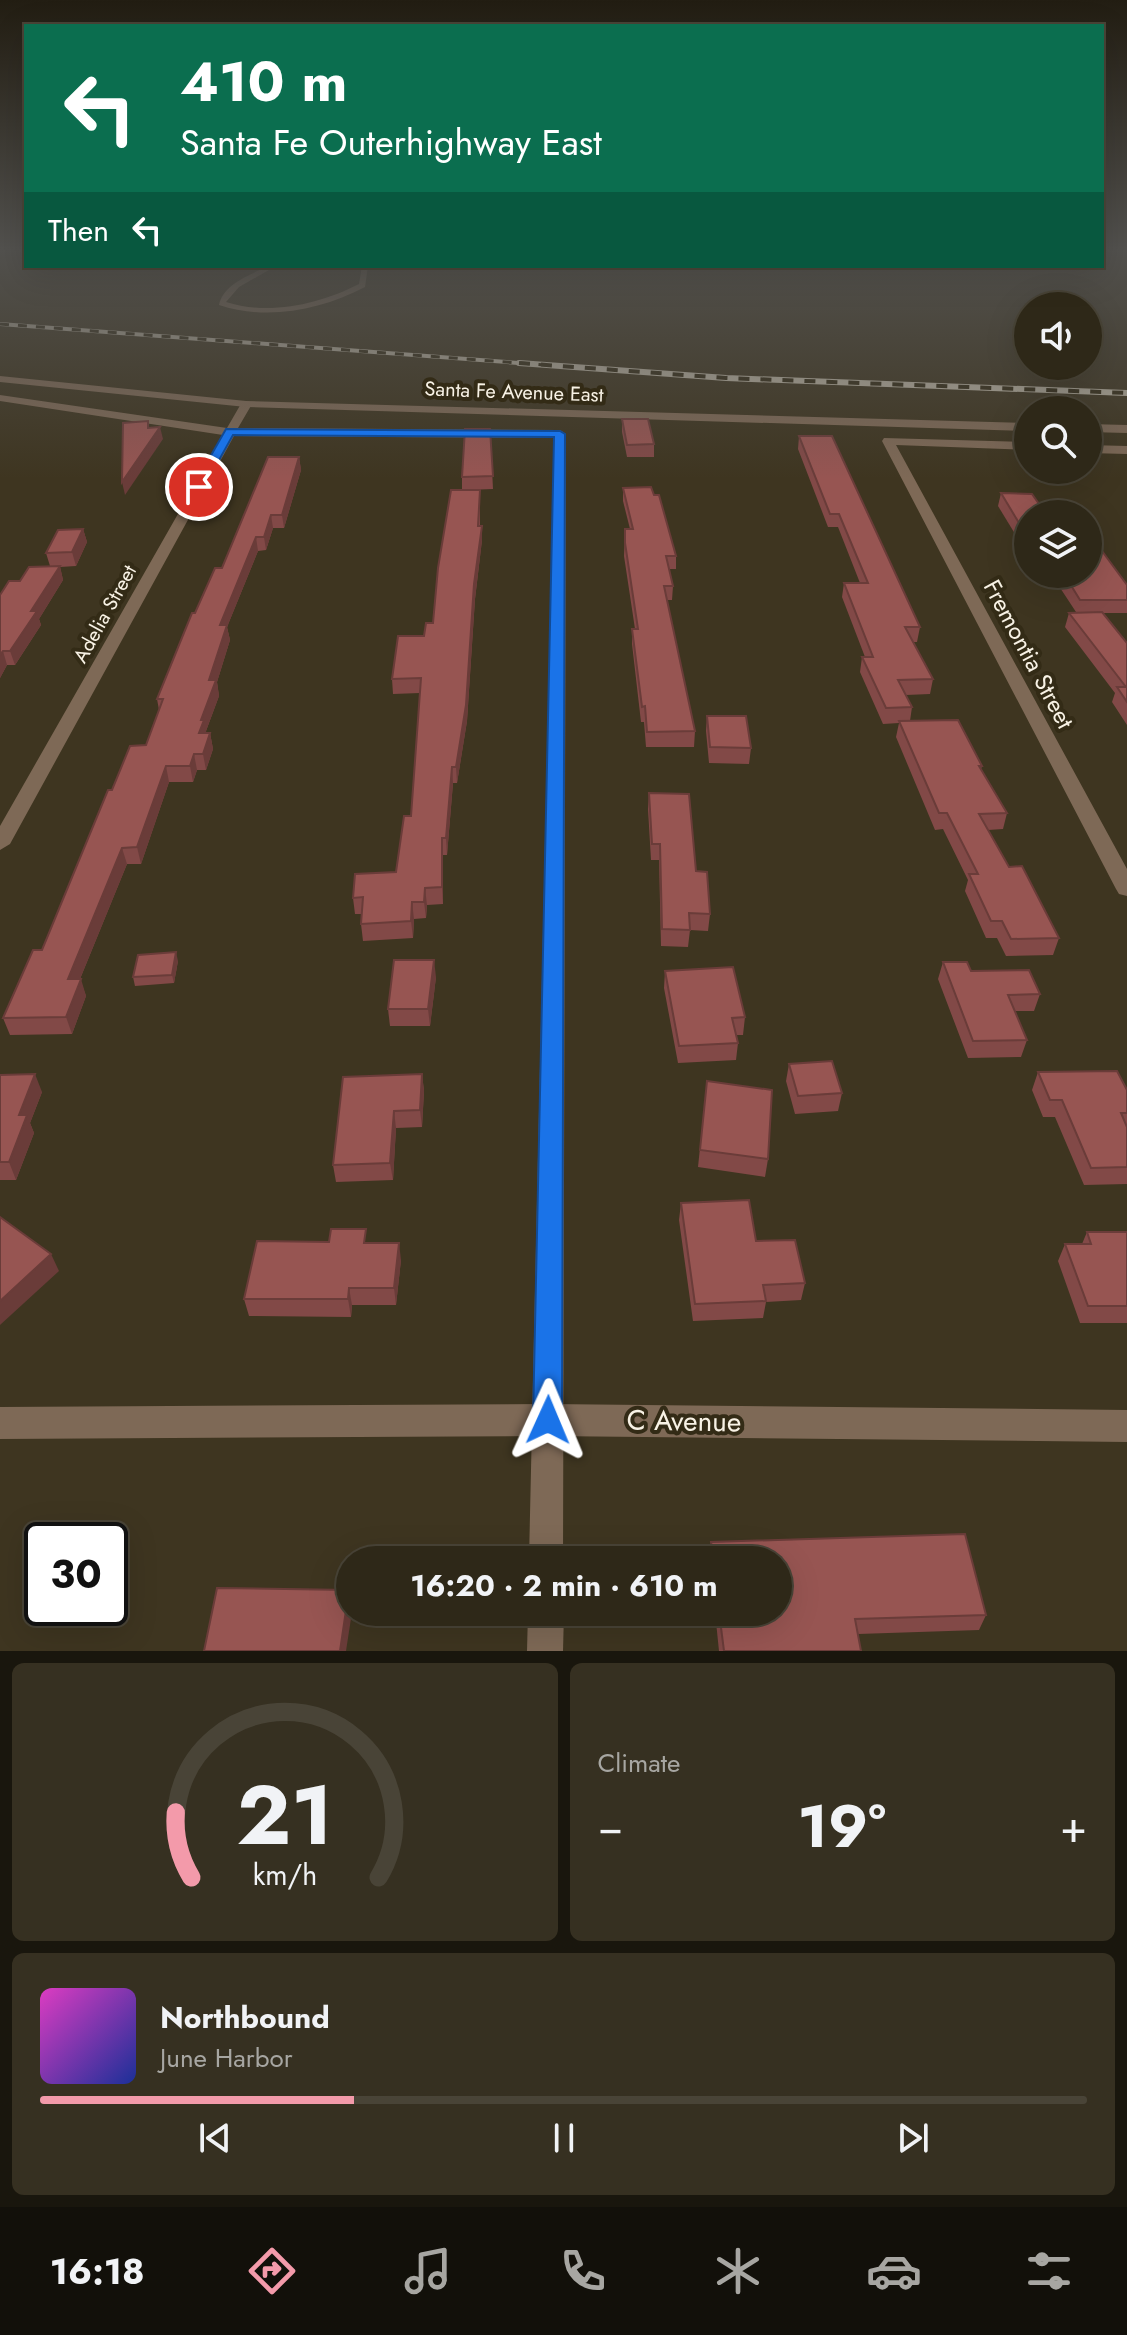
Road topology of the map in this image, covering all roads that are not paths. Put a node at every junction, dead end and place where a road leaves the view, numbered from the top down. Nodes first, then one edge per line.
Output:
1 (2, 381) edge
2 (0, 398) edge
3 (246, 404) junction
4 (1014, 427) edge
5 (1102, 428) edge
6 (1127, 429) edge
7 (229, 432) junction
8 (1014, 446) edge
9 (1102, 449) edge
10 (1127, 450) edge
11 (0, 844) edge
12 (1127, 889) edge
13 (548, 1420) junction
14 (0, 1423) edge
15 (1127, 1426) edge
16 (546, 1546) edge
17 (546, 1626) edge
18 (545, 1651) edge

1 - 3 street, Santa Fe Avenue East
2 - 7 street
3 - 4 street, Santa Fe Avenue East
3 - 7 street, Adelia Street
5 - 6 street
7 - 11 street, Adelia Street
7 - 13 street
8 - 12 street, Fremontia Street
9 - 10 street
13 - 14 street, C Avenue
13 - 15 street, C Avenue
13 - 16 street
17 - 18 street

